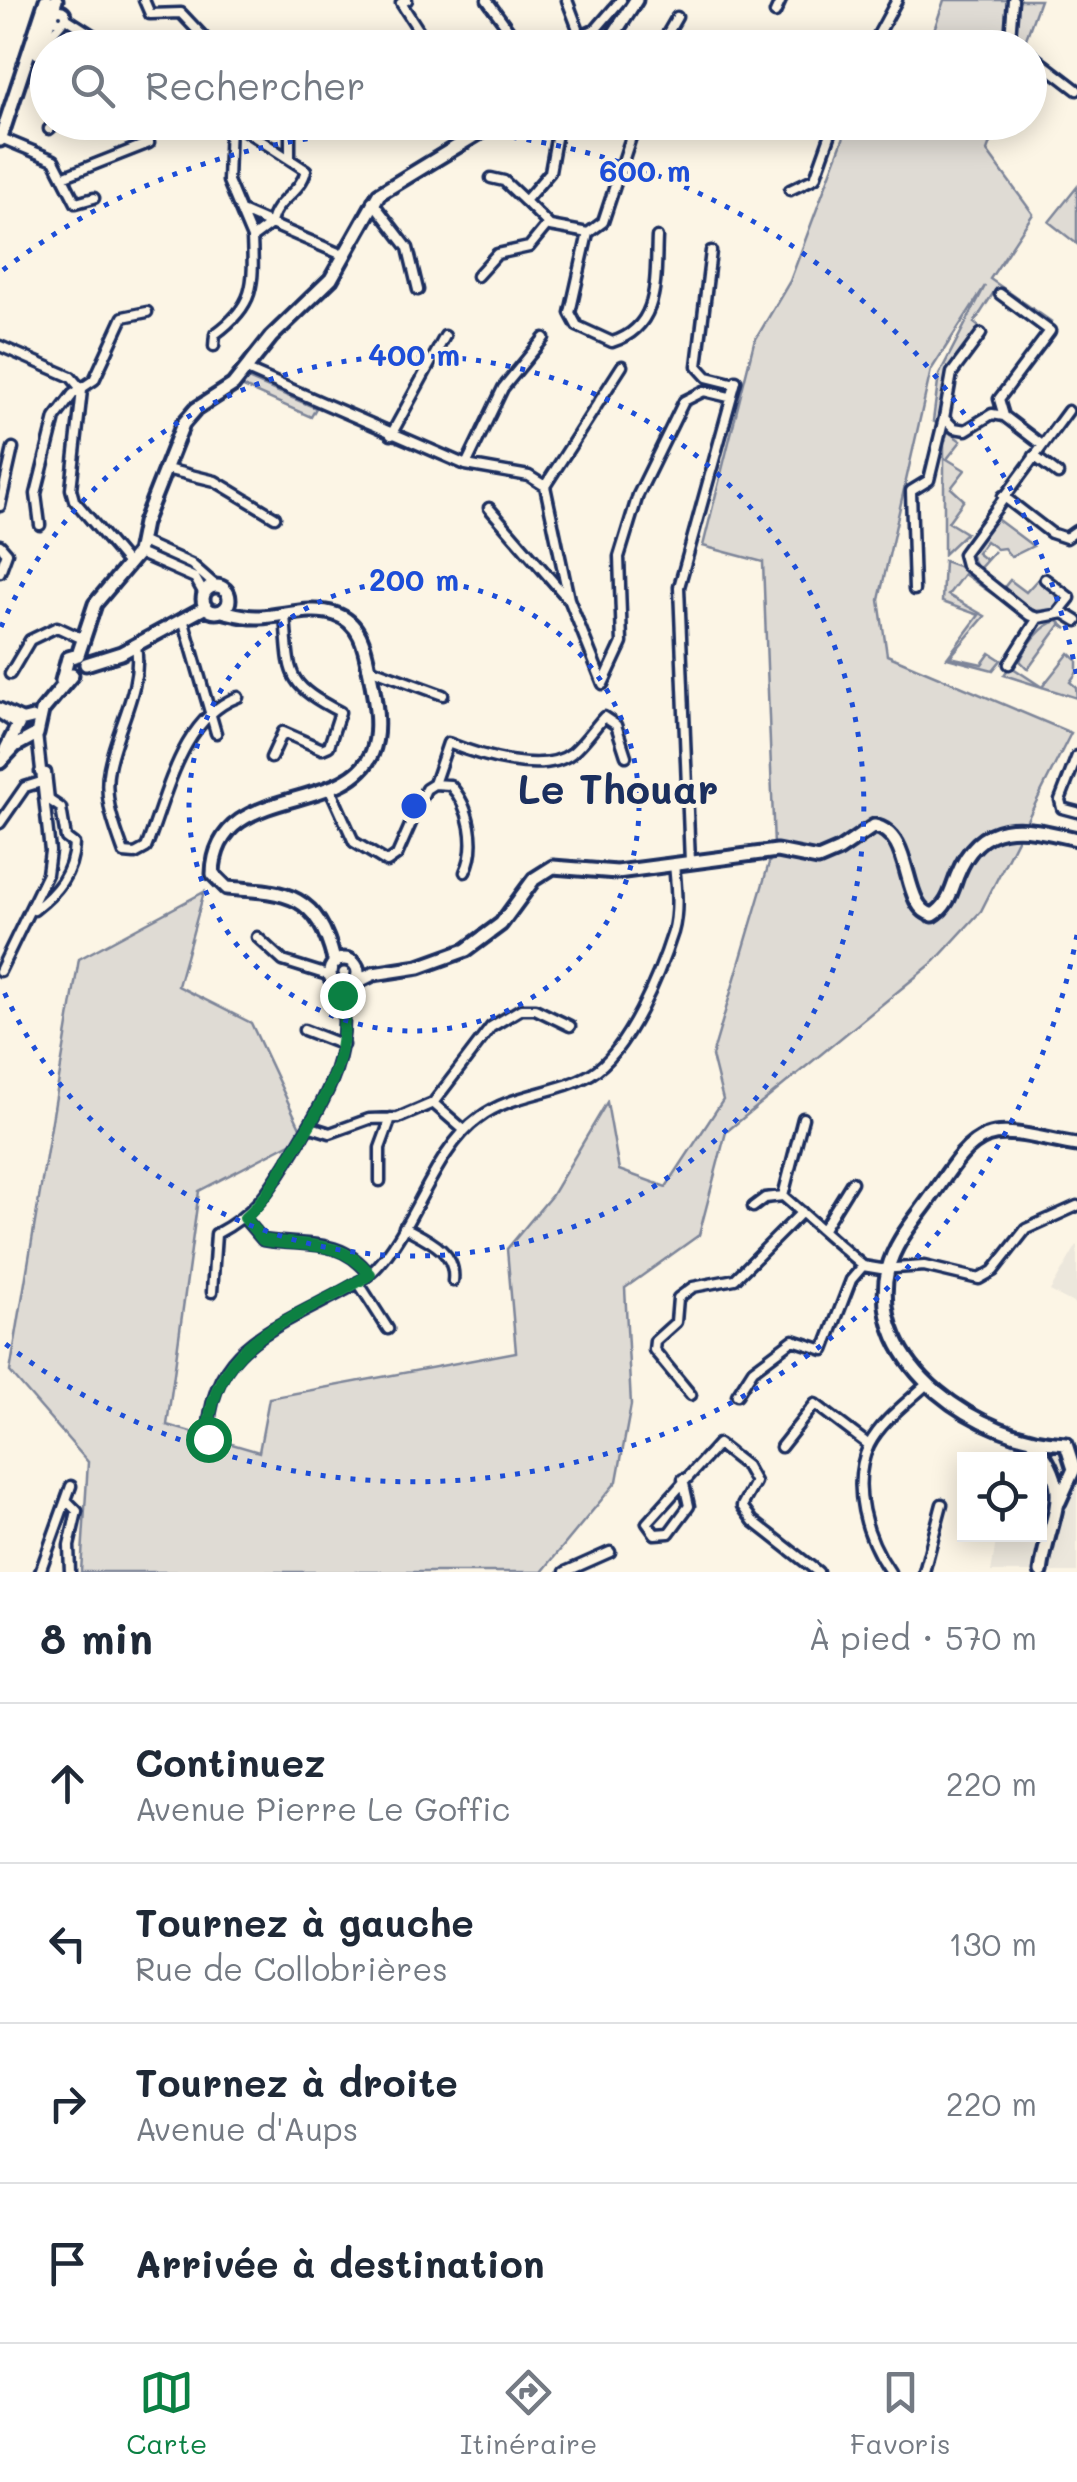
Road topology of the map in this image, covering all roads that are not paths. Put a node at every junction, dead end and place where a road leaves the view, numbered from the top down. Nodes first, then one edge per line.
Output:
1 (144, 0) edge
2 (176, 0) edge
3 (486, 0) edge
4 (567, 0) edge
5 (620, 0) edge
6 (636, 0) edge
7 (781, 0) edge
8 (898, 0) edge
9 (1013, 0) edge
10 (402, 1) edge
11 (56, 10) edge
12 (181, 12) junction
13 (775, 14) dead end
14 (676, 17) dead end
15 (39, 30) edge
16 (85, 30) edge
17 (198, 30) edge
18 (419, 30) edge
19 (508, 30) edge
20 (578, 30) edge
21 (591, 30) edge
22 (617, 30) edge
23 (669, 30) edge
24 (881, 30) edge
25 (1011, 30) edge
26 (30, 54) edge
27 (1047, 67) edge
28 (30, 68) edge
29 (1077, 90) edge
30 (16, 97) junction
31 (0, 139) edge
32 (230, 140) edge
33 (259, 140) edge
34 (290, 140) edge
35 (469, 140) edge
36 (556, 140) edge
37 (630, 140) edge
38 (829, 140) edge
39 (149, 144) dead end
40 (290, 160) junction
41 (65, 176) junction
42 (491, 178) dead end
43 (790, 190) dead end
44 (94, 198) dead end
45 (372, 201) junction
46 (526, 201) junction
47 (241, 211) junction
48 (270, 224) junction
49 (547, 225) junction
50 (588, 233) junction
51 (657, 237) dead end
52 (252, 238) junction
53 (711, 252) dead end
54 (345, 256) junction
55 (477, 276) dead end
56 (418, 290) dead end
57 (1000, 294) dead end
58 (147, 312) dead end
59 (981, 334) dead end
60 (444, 336) dead end
61 (544, 338) dead end
62 (0, 346) edge
63 (214, 346) dead end
64 (622, 366) dead end
65 (247, 370) junction
66 (82, 390) junction
67 (729, 397) junction
68 (1068, 411) dead end
69 (1004, 416) junction
70 (944, 418) junction
71 (391, 435) junction
72 (1042, 446) junction
73 (13, 448) dead end
74 (1034, 456) junction
75 (466, 465) junction
76 (166, 469) junction
77 (1058, 474) dead end
78 (545, 486) junction
79 (1003, 496) junction
80 (0, 506) edge
81 (490, 508) dead end
82 (275, 517) dead end
83 (40, 525) dead end
84 (1076, 531) edge
85 (0, 546) edge
86 (139, 547) junction
87 (129, 565) junction
88 (0, 572) edge
89 (1045, 579) dead end
90 (216, 586) junction
91 (914, 590) dead end
92 (230, 599) junction
93 (568, 599) junction
94 (205, 601) junction
95 (222, 612) junction
96 (1058, 613) junction
97 (285, 615) junction
98 (266, 616) junction
99 (1038, 618) junction
100 (1077, 621) edge
101 (184, 622) junction
102 (81, 638) junction
103 (136, 646) junction
104 (121, 653) junction
105 (82, 660) junction
106 (1009, 664) dead end
107 (137, 668) junction
108 (369, 668) junction
109 (10, 674) dead end
110 (443, 695) dead end
111 (238, 697) dead end
112 (0, 711) edge
113 (208, 714) junction
114 (27, 728) junction
115 (216, 733) dead end
116 (626, 756) dead end
117 (1077, 756) edge
118 (271, 758) dead end
119 (0, 762) edge
120 (40, 777) junction
121 (434, 784) junction
122 (330, 789) junction
123 (1077, 812) edge
124 (0, 823) edge
125 (1077, 840) edge
126 (690, 862) junction
127 (674, 864) junction
128 (465, 872) dead end
129 (30, 912) junction
130 (258, 936) dead end
131 (0, 971) edge
132 (343, 973) junction
133 (570, 1026) dead end
134 (304, 1030) dead end
135 (343, 1046) junction
136 (433, 1103) junction
137 (391, 1118) junction
138 (803, 1118) dead end
139 (312, 1127) junction
140 (464, 1130) junction
141 (1077, 1145) edge
142 (380, 1181) dead end
143 (852, 1182) dead end
144 (784, 1196) junction
145 (1077, 1206) edge
146 (753, 1207) dead end
147 (802, 1212) junction
148 (245, 1218) junction
149 (404, 1227) junction
150 (823, 1229) junction
151 (863, 1266) junction
152 (888, 1268) junction
153 (370, 1274) junction
154 (453, 1280) dead end
155 (358, 1282) junction
156 (212, 1292) dead end
157 (388, 1329) dead end
158 (928, 1383) junction
159 (691, 1395) dead end
160 (737, 1395) dead end
161 (208, 1439) dead end
162 (1033, 1440) junction
163 (1072, 1444) edge
164 (869, 1445) junction
165 (780, 1447) dead end
166 (1056, 1474) junction
167 (1075, 1475) edge
168 (683, 1479) junction
169 (71, 1486) dead end
170 (67, 1501) junction
171 (942, 1504) dead end
172 (1057, 1505) junction
173 (610, 1552) dead end
174 (40, 1572) edge
175 (70, 1572) edge
176 (565, 1572) edge
177 (818, 1572) edge
178 (890, 1572) edge
179 (924, 1572) edge
180 (1041, 1572) edge

1 - 12 street
2 - 12 street
3 - 19 street
4 - 20 street
5 - 21 street
6 - 22 street
7 - 13 street
8 - 24 street
9 - 25 street
10 - 18 street
11 - 15 street
11 - 16 street
12 - 17 street
14 - 23 street
26 - 30 street
27 - 29 street
28 - 30 street
30 - 31 street
31 - 41 street
32 - 47 street
33 - 40 street
34 - 40 street
35 - 45 street
36 - 46 street
37 - 50 street
38 - 43 street
39 - 41 street
40 - 48 street
41 - 44 street
42 - 46 street
45 - 54 street
45 - 56 street
46 - 49 street
47 - 48 street
47 - 52 street
48 - 52 street
48 - 54 street
49 - 50 street
49 - 55 street
50 - 51 street
52 - 63 street
53 - 67 street
54 - 65 street
57 - 69 street
58 - 66 street
59 - 70 street
60 - 71 street
61 - 75 street
62 - 66 street
64 - 78 street
65 - 71 street
65 - 76 street
66 - 83 street
66 - 87 street
67 - 93 street
67 - 126 street
68 - 72 street
69 - 70 street
69 - 72 street
70 - 91 street
71 - 75 street
72 - 74 street
73 - 80 street
74 - 77 street
74 - 79 street
75 - 78 street
76 - 82 street
76 - 86 street
78 - 93 street
79 - 84 street
79 - 99 street
81 - 93 street
85 - 88 street
86 - 87 street
86 - 90 street
86 - 94 street
87 - 102 street
89 - 96 street
90 - 92 street
90 - 94 street
92 - 95 street
92 - 98 street
94 - 95 street
94 - 101 street
95 - 98 street
96 - 99 street
96 - 100 street
97 - 98 street
97 - 108 street
97 - 118 street
99 - 106 street
101 - 103 street
101 - 113 street
102 - 105 street
102 - 109 street
103 - 104 street
103 - 107 street
104 - 105 street
104 - 107 street
105 - 114 street
107 - 113 street
108 - 110 street
108 - 122 street
111 - 113 street
112 - 114 street
113 - 115 street
114 - 119 street
114 - 120 street
116 - 121 street
117 - 123 street
120 - 124 street
120 - 129 street
120 - 129 street
121 - 122 street
121 - 128 street
122 - 132 street
125 - 126 street
126 - 127 street
127 - 132 street
127 - 140 street
129 - 131 street
130 - 132 street
132 - 135 street
133 - 136 street
134 - 135 street
135 - 139 street
136 - 137 street
136 - 140 street
137 - 139 street
137 - 142 street
138 - 144 street
139 - 148 street
140 - 149 street
141 - 152 street
143 - 150 street
144 - 146 street
144 - 147 street
145 - 152 street
147 - 150 street
147 - 159 street
148 - 153 street
148 - 156 street
149 - 153 street
149 - 154 street
150 - 151 street
151 - 152 street
151 - 160 street
152 - 158 street
153 - 155 street
155 - 157 street
155 - 161 street
158 - 162 street
158 - 164 street
162 - 163 street
162 - 166 street
163 - 166 street
163 - 167 street
164 - 165 street
164 - 178 street
166 - 172 street
167 - 172 street
168 - 168 street
168 - 177 street
169 - 170 street
170 - 174 street
170 - 175 street
171 - 179 street
172 - 180 street
173 - 176 street

